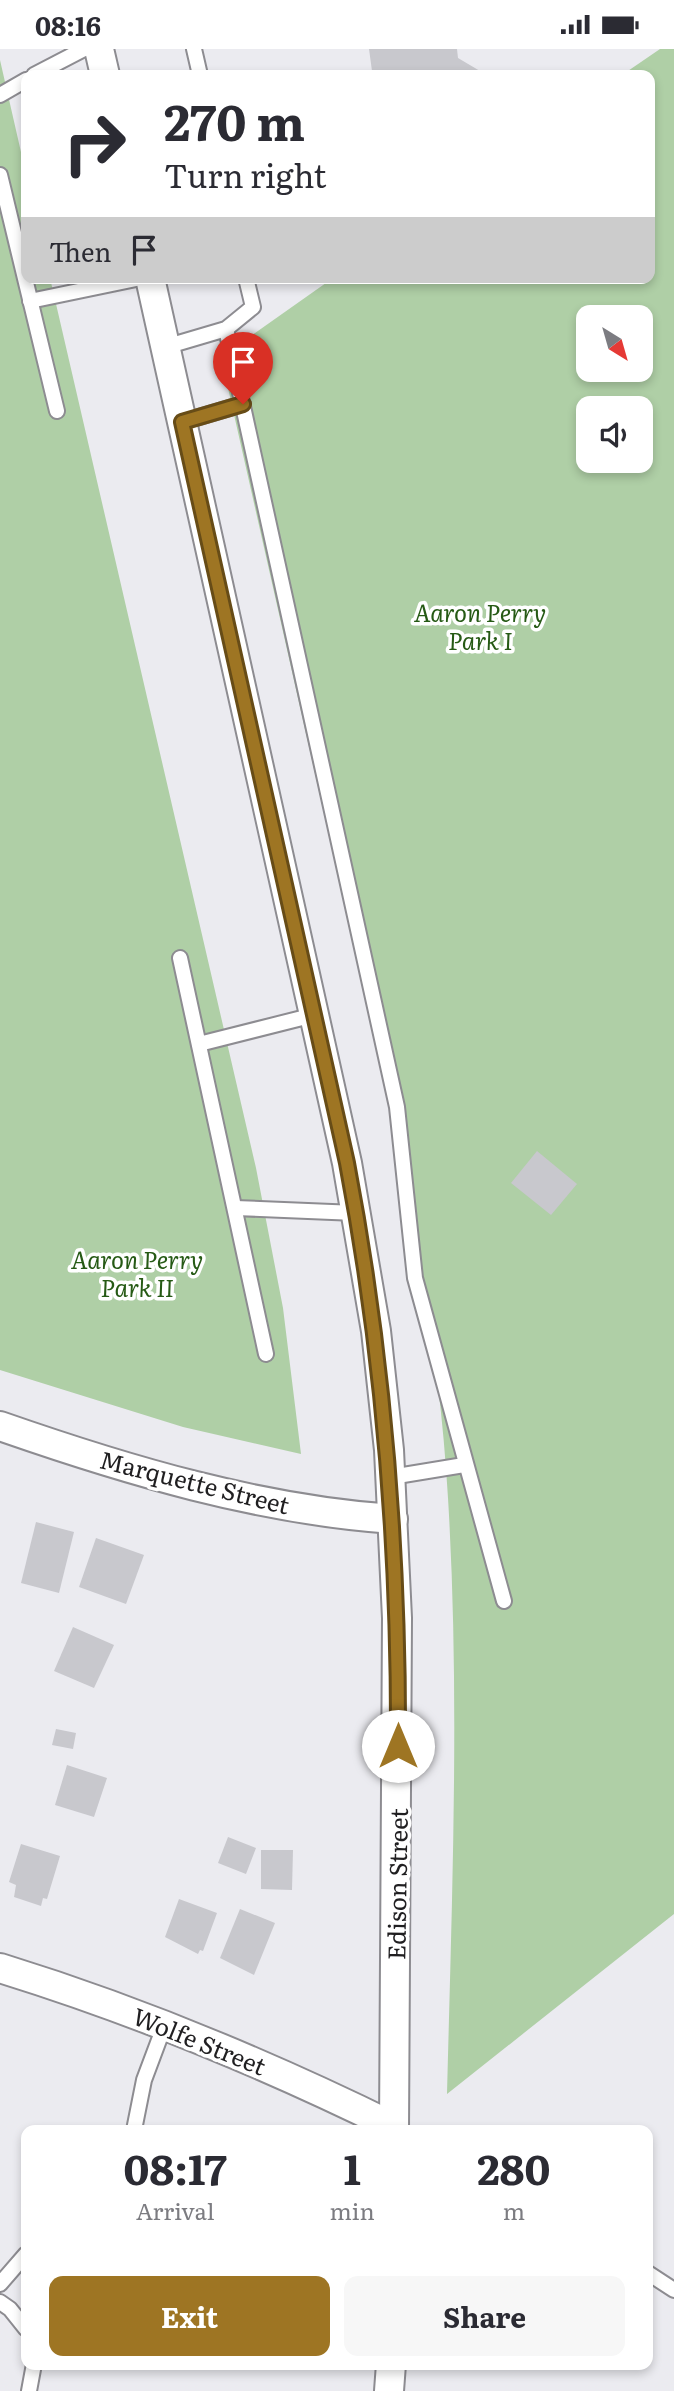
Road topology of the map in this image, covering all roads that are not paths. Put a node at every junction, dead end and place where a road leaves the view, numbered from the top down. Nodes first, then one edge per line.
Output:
1 (84, 49) edge
2 (99, 49) edge
3 (194, 49) edge
4 (44, 70) edge
5 (104, 70) edge
6 (199, 70) edge
7 (21, 83) edge
8 (0, 95) edge
9 (0, 175) edge
10 (21, 263) edge
11 (26, 284) edge
12 (112, 284) edge
13 (151, 284) edge
14 (247, 284) edge
15 (30, 301) junction
16 (226, 329) junction
17 (165, 347) junction
18 (243, 404) junction
19 (57, 411) dead end
20 (182, 422) junction
21 (180, 958) dead end
22 (314, 1015) junction
23 (199, 1044) junction
24 (234, 1208) junction
25 (356, 1213) junction
26 (266, 1354) dead end
27 (0, 1426) edge
28 (464, 1465) junction
29 (391, 1477) junction
30 (393, 1519) junction
31 (504, 1601) dead end
32 (0, 1968) edge
33 (164, 2024) junction
34 (135, 2125) edge
35 (388, 2125) edge
36 (396, 2125) edge
37 (21, 2259) edge
38 (653, 2276) edge
39 (0, 2284) edge
40 (674, 2290) edge
41 (0, 2302) edge
42 (21, 2323) edge
43 (33, 2370) edge
44 (391, 2370) edge
45 (29, 2391) edge
46 (389, 2391) edge

1 - 4 lane
2 - 5 street
3 - 6 lane
7 - 8 lane
9 - 10 lane
11 - 15 lane
12 - 15 lane
13 - 17 street, Edison Street
14 - 16 lane
15 - 19 lane
16 - 17 lane
16 - 18 lane
17 - 20 street, Edison Street
18 - 20 lane
18 - 28 lane
20 - 22 street, Edison Street
21 - 23 lane
22 - 23 lane
22 - 25 street, Edison Street
23 - 24 lane
24 - 25 lane
24 - 26 lane
25 - 29 street, Edison Street
27 - 30 street, Marquette Street
28 - 29 lane
28 - 31 lane
29 - 30 street, Edison Street
30 - 36 street, Edison Street
32 - 33 street, Wolfe Street
33 - 34 lane
33 - 35 street, Wolfe Street
37 - 39 lane
38 - 40 lane
41 - 42 lane
43 - 45 lane
44 - 46 street

